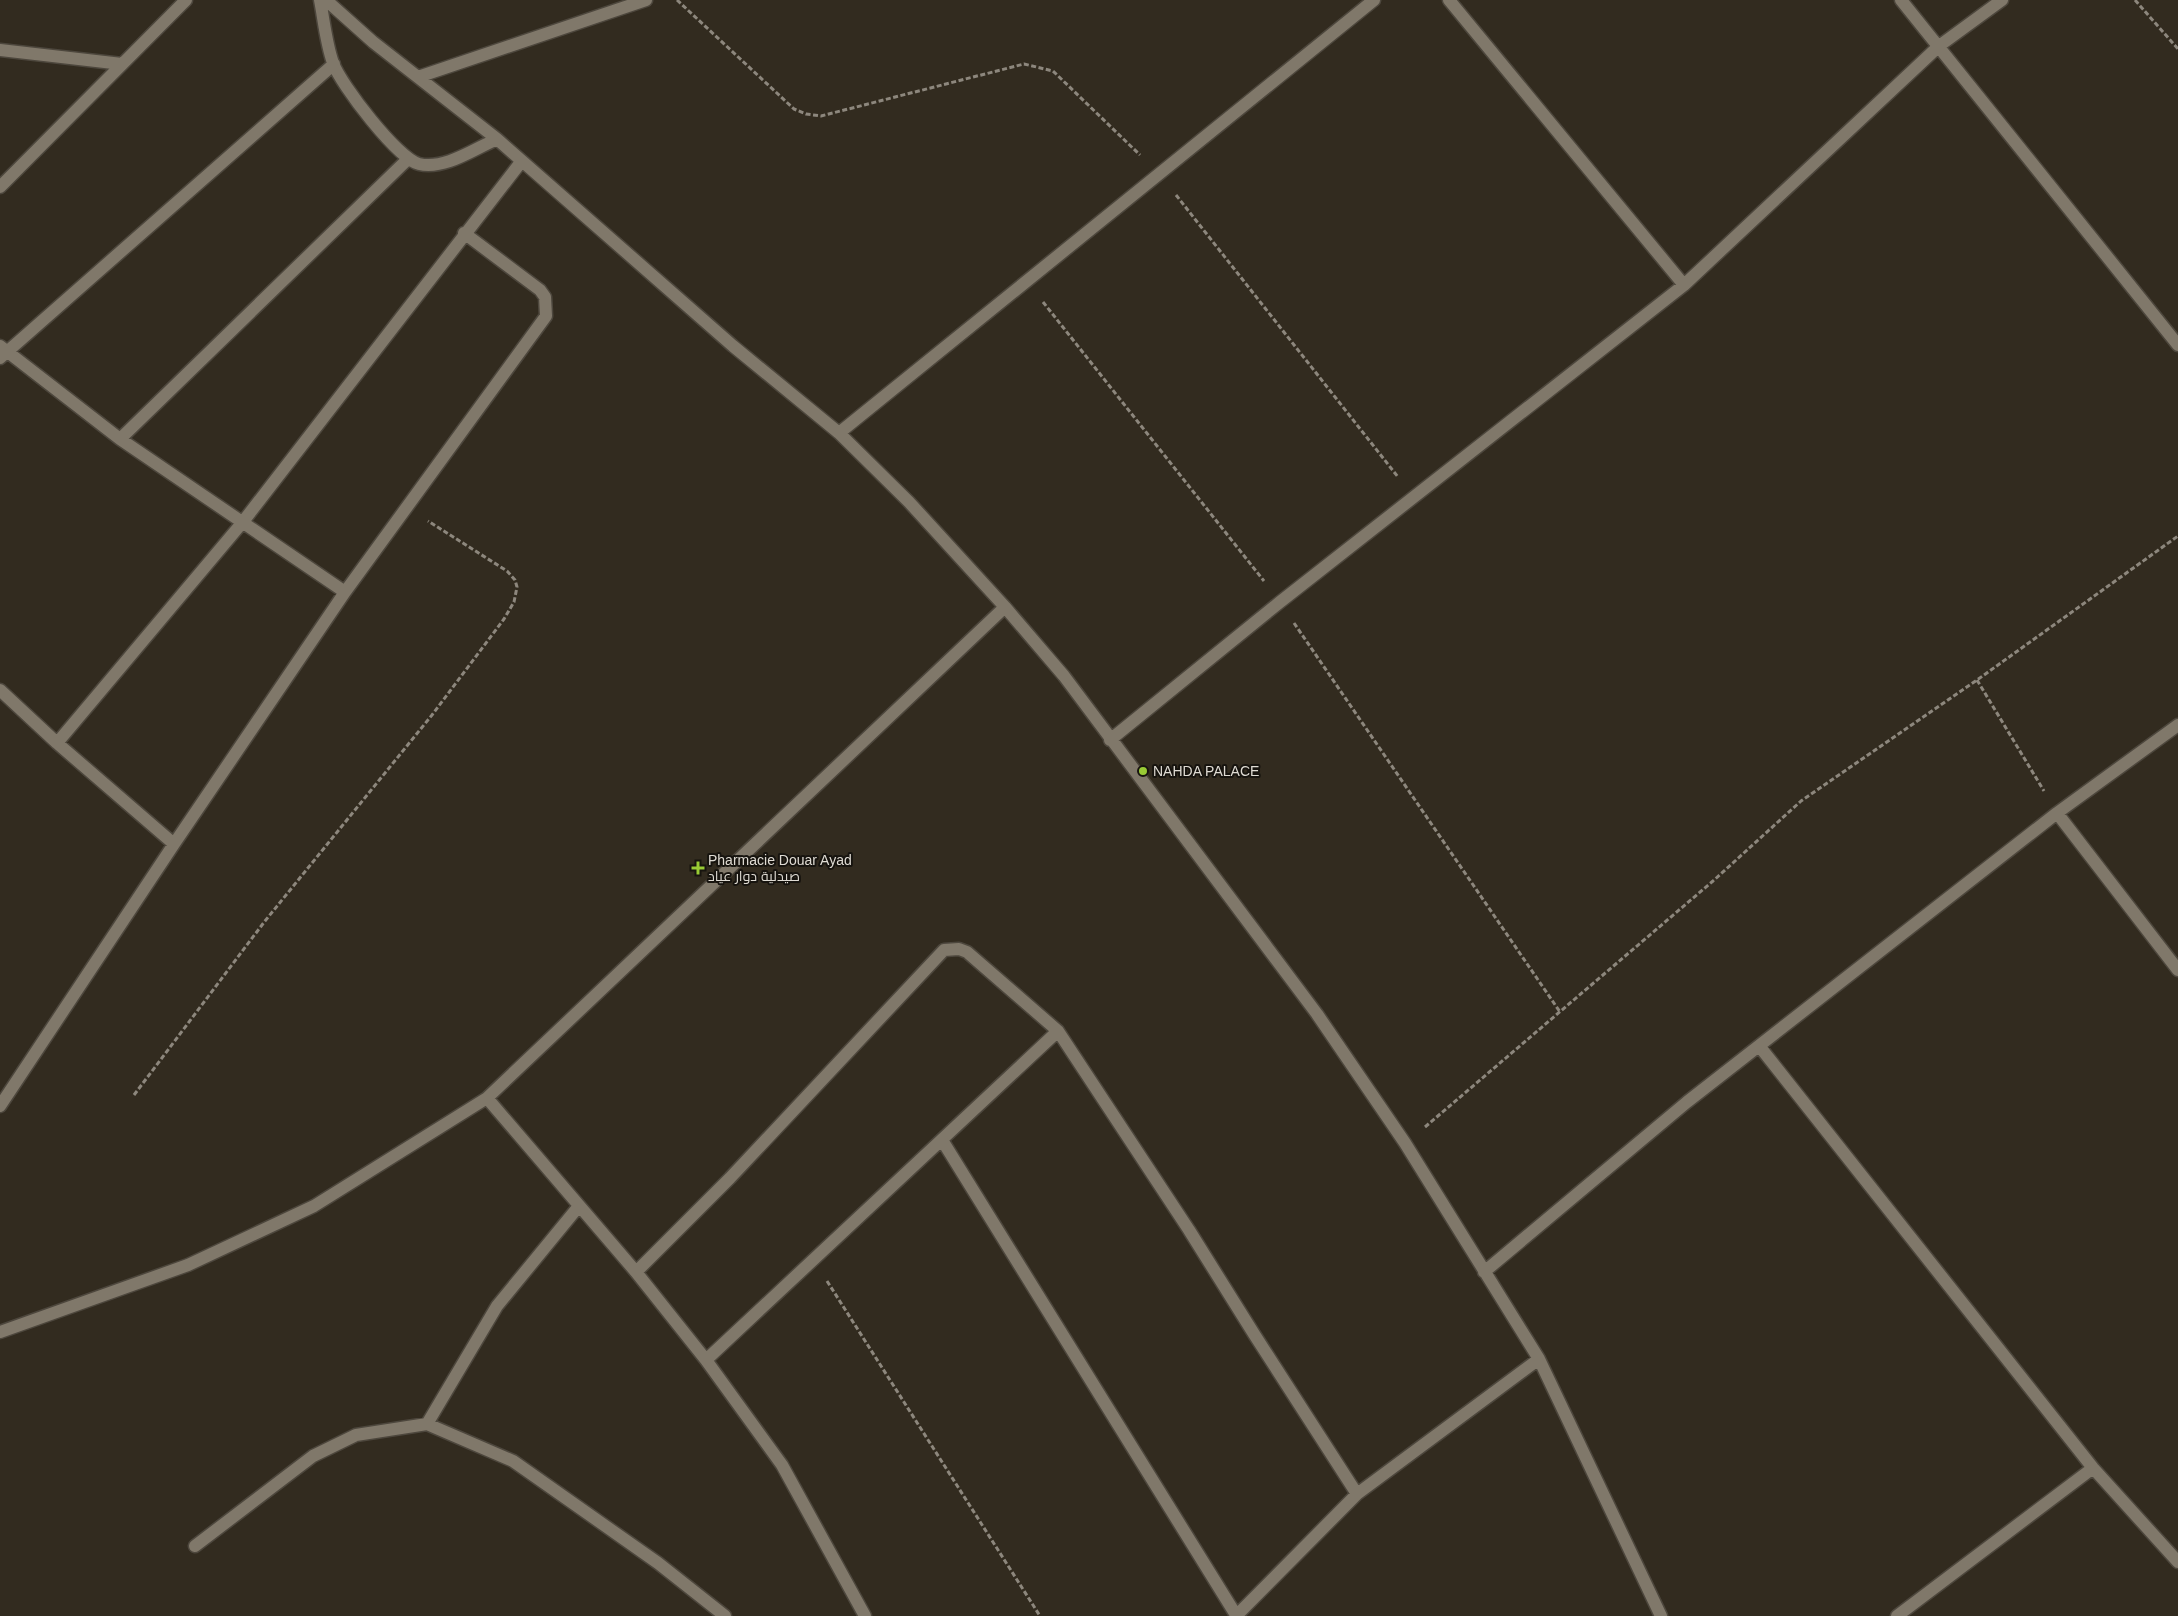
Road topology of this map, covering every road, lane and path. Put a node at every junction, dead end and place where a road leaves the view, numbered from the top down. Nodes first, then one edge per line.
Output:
1 (186, 0) edge
2 (320, 0) edge
3 (326, 0) edge
4 (646, 0) edge
5 (677, 0) edge
6 (1374, 0) edge
7 (1449, 0) edge
8 (1901, 0) edge
9 (2002, 0) edge
10 (2135, 0) edge
11 (1939, 46) junction
12 (2178, 49) edge
13 (0, 50) edge
14 (122, 64) junction
15 (334, 64) junction
16 (418, 77) junction
17 (497, 139) junction
18 (408, 159) junction
19 (521, 162) junction
20 (1160, 173) junction
21 (0, 188) edge
22 (464, 233) junction
23 (1026, 281) junction
24 (1684, 285) junction
25 (2178, 345) edge
26 (2, 352) edge
27 (839, 432) junction
28 (120, 439) junction
29 (1414, 497) junction
30 (406, 507) junction
31 (242, 522) junction
32 (2178, 536) edge
33 (345, 592) junction
34 (1280, 602) junction
35 (1005, 607) junction
36 (1977, 680) junction
37 (0, 690) edge
38 (2178, 725) edge
39 (1110, 740) junction
40 (56, 742) junction
41 (2057, 813) junction
42 (174, 844) junction
43 (2178, 970) edge
44 (1560, 1012) junction
45 (1058, 1031) junction
46 (1760, 1047) junction
47 (134, 1095) dead end
48 (487, 1098) junction
49 (0, 1106) edge
50 (942, 1140) junction
51 (1405, 1143) junction
52 (580, 1206) junction
53 (813, 1260) junction
54 (636, 1272) junction
55 (1484, 1272) junction
56 (0, 1332) edge
57 (1539, 1359) junction
58 (706, 1360) junction
59 (426, 1424) junction
60 (2093, 1468) junction
61 (1357, 1494) junction
62 (195, 1546) dead end
63 (2178, 1562) edge
64 (1236, 1615) edge
65 (725, 1616) edge
66 (865, 1616) edge
67 (1040, 1616) edge
68 (1661, 1616) edge
69 (1897, 1616) edge

1 - 14 street
2 - 15 street
3 - 16 street
4 - 16 street
5 - 20 path
6 - 20 street
7 - 24 street
8 - 11 street
9 - 11 street
10 - 12 path
11 - 24 street
11 - 25 street
13 - 14 street
14 - 21 street
15 - 18 street
15 - 26 street
16 - 17 street
17 - 18 street
17 - 19 street
18 - 28 street
19 - 22 street
19 - 27 street
20 - 23 street
20 - 29 path
22 - 30 street
22 - 31 street
23 - 27 street
23 - 34 path
24 - 29 street
26 - 28 street
27 - 35 street
28 - 31 street
29 - 34 street
30 - 33 street
30 - 47 path
31 - 33 street
31 - 40 street
32 - 36 path
33 - 42 street
34 - 39 street
34 - 44 path
35 - 39 street
35 - 48 street
36 - 41 path
36 - 44 path
37 - 40 street
38 - 41 street
39 - 51 street
40 - 42 street
41 - 43 street
41 - 46 street
42 - 49 street
44 - 51 path
45 - 50 street
45 - 54 street
45 - 61 street
46 - 55 street
46 - 60 street
48 - 52 street
48 - 56 street
50 - 53 street
50 - 64 street
51 - 55 street
52 - 54 street
52 - 59 street
53 - 58 street
53 - 67 path
54 - 58 street
55 - 57 street
57 - 61 street
57 - 68 street
58 - 66 street
59 - 62 street
59 - 65 street
60 - 63 street
60 - 69 street
61 - 64 street

